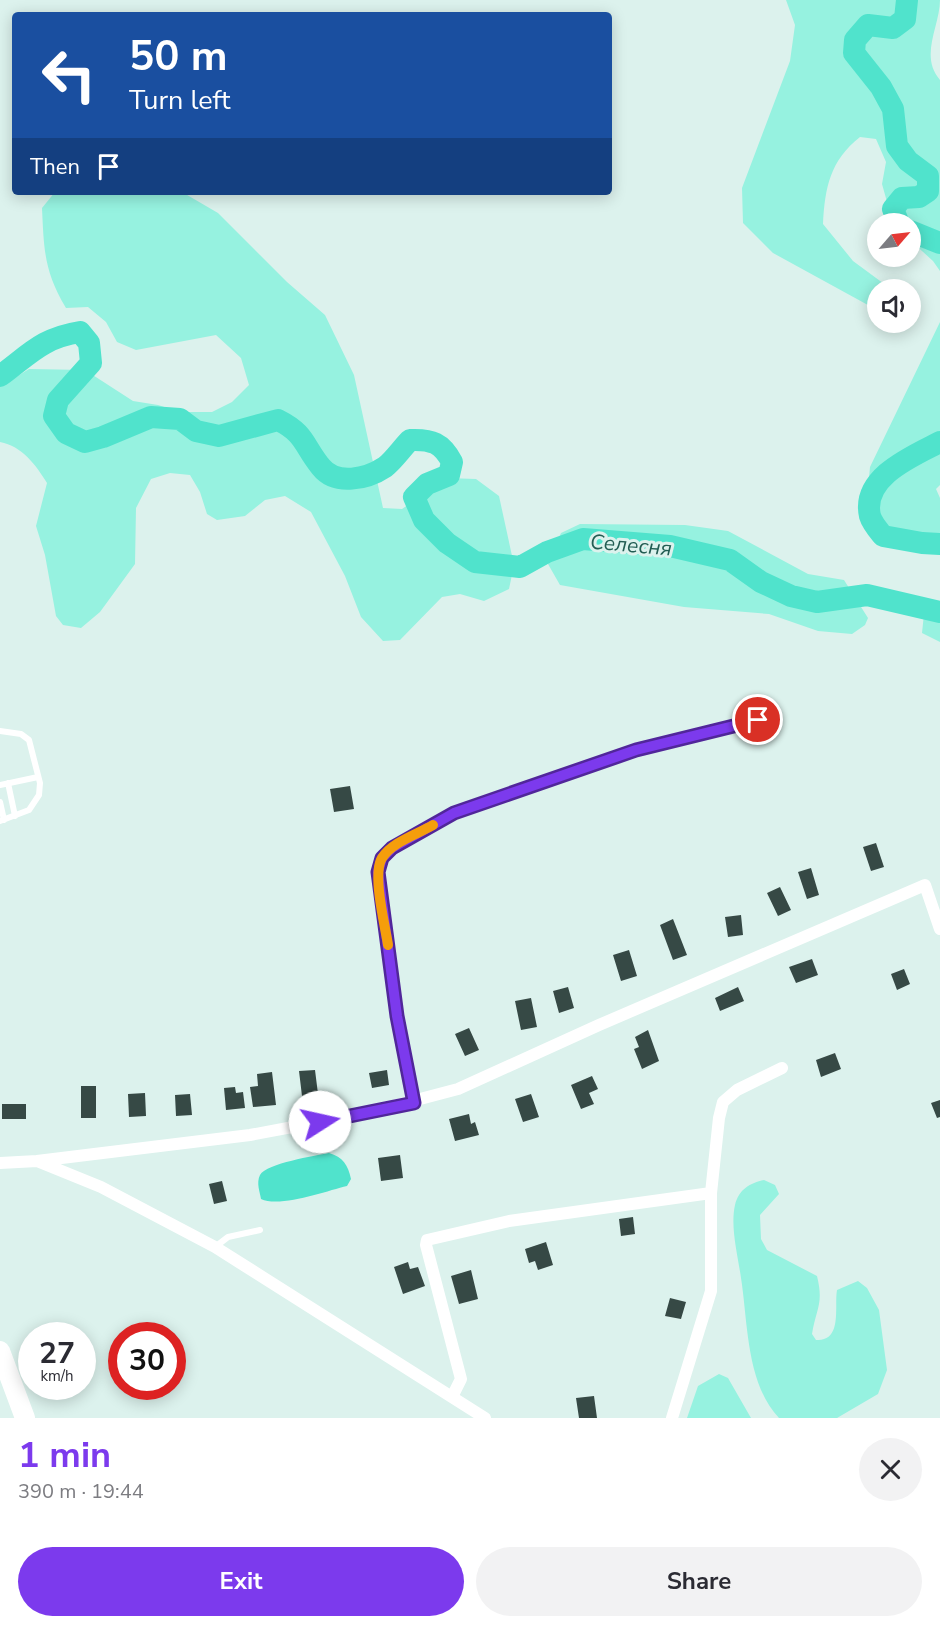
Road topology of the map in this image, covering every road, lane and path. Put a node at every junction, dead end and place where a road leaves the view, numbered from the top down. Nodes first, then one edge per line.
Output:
1 (758, 720) dead end
2 (0, 731) edge
3 (38, 777) junction
4 (8, 783) junction
5 (0, 785) edge
6 (0, 802) edge
7 (15, 816) junction
8 (2, 821) edge
9 (940, 929) edge
10 (782, 1068) dead end
11 (414, 1103) junction
12 (37, 1161) junction
13 (0, 1163) edge
14 (711, 1192) junction
15 (260, 1230) dead end
16 (215, 1247) junction
17 (0, 1351) edge
18 (452, 1396) junction
19 (25, 1418) edge
20 (485, 1418) edge
21 (672, 1418) edge

1 - 11 lane
2 - 3 lane
3 - 4 lane
3 - 7 lane
4 - 5 lane
4 - 7 lane
6 - 8 lane
7 - 8 lane
9 - 11 street
10 - 14 street
11 - 12 street
12 - 13 street
12 - 16 street
14 - 18 street
14 - 21 street
15 - 16 lane
16 - 18 street
17 - 19 highway
18 - 20 street

